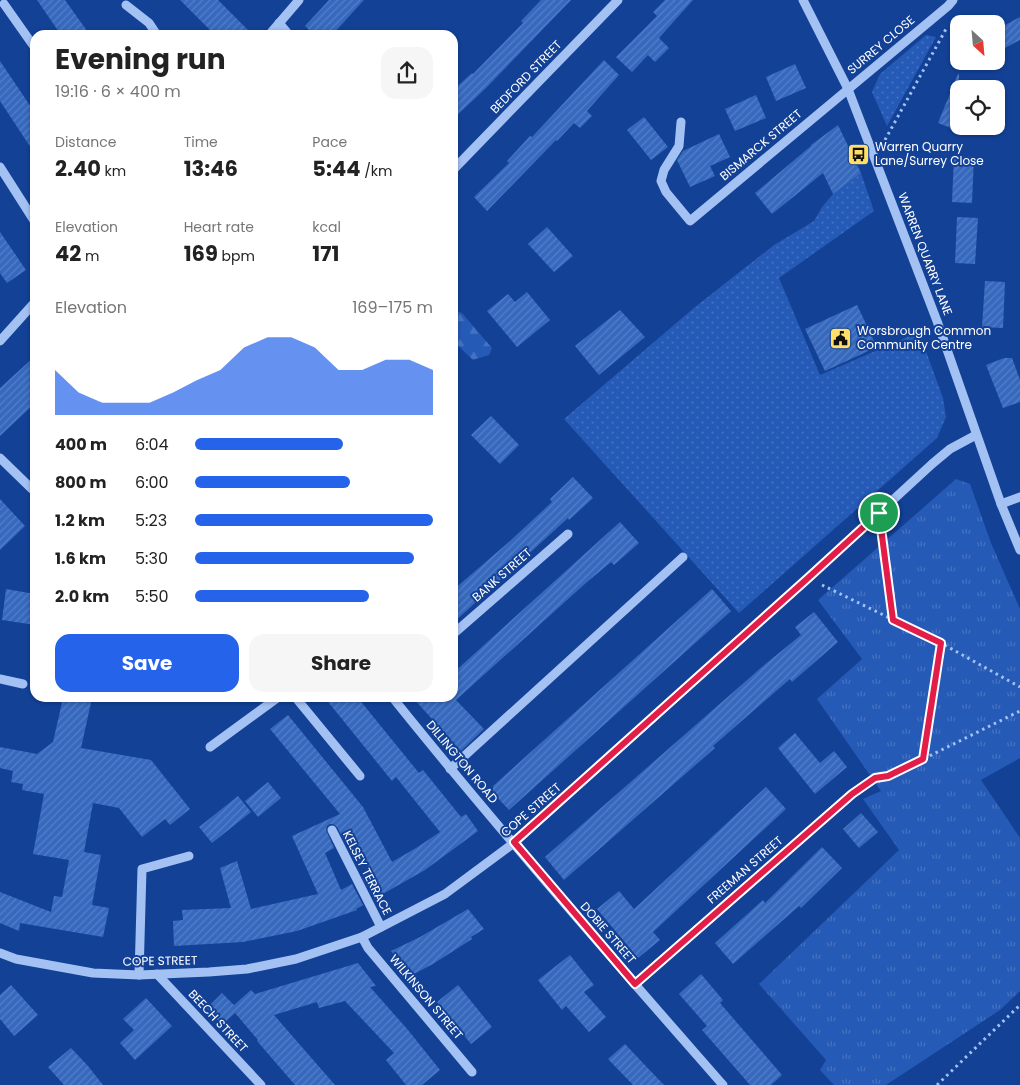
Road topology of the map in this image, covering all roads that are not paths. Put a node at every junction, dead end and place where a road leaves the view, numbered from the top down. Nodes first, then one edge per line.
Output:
1 (299, 0) edge
2 (618, 0) edge
3 (803, 0) edge
4 (950, 3) edge
5 (4, 4) dead end
6 (126, 5) dead end
7 (279, 23) junction
8 (154, 30) edge
9 (273, 30) edge
10 (285, 30) edge
11 (30, 41) edge
12 (848, 88) junction
13 (681, 122) dead end
14 (458, 165) edge
15 (0, 167) edge
16 (30, 214) edge
17 (30, 308) edge
18 (0, 341) edge
19 (976, 435) junction
20 (0, 458) edge
21 (30, 487) edge
22 (1020, 497) edge
23 (1001, 504) junction
24 (568, 534) dead end
25 (1020, 550) edge
26 (683, 557) dead end
27 (458, 630) edge
28 (0, 679) edge
29 (24, 684) dead end
30 (272, 702) edge
31 (299, 702) edge
32 (396, 702) edge
33 (210, 747) dead end
34 (450, 769) junction
35 (360, 776) dead end
36 (875, 778) road end
37 (332, 830) dead end
38 (514, 842) junction
39 (189, 856) dead end
40 (380, 927) junction
41 (362, 937) junction
42 (0, 953) edge
43 (157, 974) junction
44 (139, 975) junction
45 (635, 984) junction
46 (472, 1072) dead end
47 (261, 1085) edge
48 (723, 1085) edge

1 - 7 street
2 - 14 street, BEDFORD STREET
3 - 12 street, WARREN QUARRY LANE
4 - 12 street, SURREY CLOSE
5 - 11 street
6 - 8 street
7 - 9 street
7 - 10 street
12 - 13 street, BISMARCK STREET
12 - 19 street, WARREN QUARRY LANE
15 - 16 street
17 - 18 street
19 - 23 street, WARREN QUARRY LANE
19 - 38 street, COPE STREET
20 - 21 street
22 - 23 street
23 - 25 street, WARREN QUARRY LANE
24 - 27 street, BANK STREET
26 - 34 street
28 - 29 street
30 - 33 street
31 - 35 street
32 - 34 street, DILLINGTON ROAD
34 - 38 street, DILLINGTON ROAD
36 - 45 street, FREEMAN STREET
37 - 40 street, KELSEY TERRACE
38 - 40 street, COPE STREET
38 - 45 street, DOBIE STREET
39 - 44 street
40 - 41 street, COPE STREET
41 - 43 street, COPE STREET
41 - 46 street, WILKINSON STREET
42 - 44 street, COPE STREET
43 - 44 street, COPE STREET
43 - 47 street, BEECH STREET
45 - 48 street, DOBIE STREET

